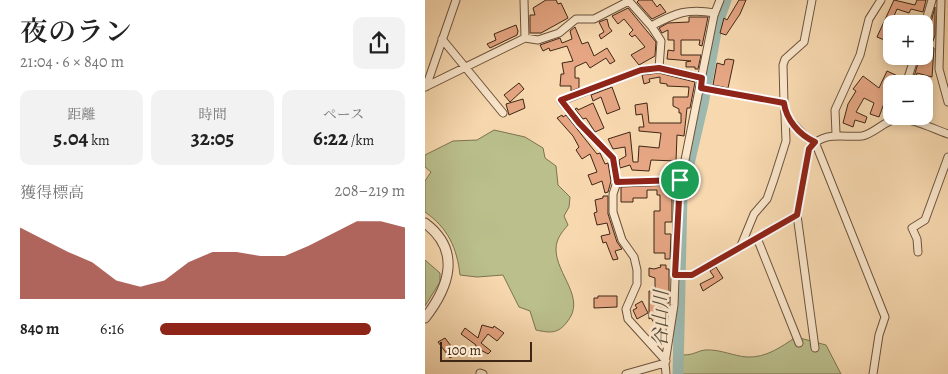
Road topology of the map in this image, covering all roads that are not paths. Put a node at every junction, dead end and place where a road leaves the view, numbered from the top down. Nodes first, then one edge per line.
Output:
1 (456, 0) edge
2 (720, 0) edge
3 (812, 0) edge
4 (881, 0) edge
5 (932, 0) edge
6 (941, 0) edge
7 (527, 1) edge
8 (628, 1) edge
9 (715, 13) junction
10 (928, 15) edge
11 (651, 26) junction
12 (525, 38) junction
13 (442, 39) junction
14 (466, 67) junction
15 (659, 68) junction
16 (702, 78) junction
17 (426, 87) edge
18 (701, 88) junction
19 (947, 96) edge
20 (784, 103) junction
21 (503, 113) dead end
22 (785, 115) junction
23 (883, 124) edge
24 (923, 125) edge
25 (836, 134) junction
26 (948, 134) edge
27 (815, 142) junction
28 (948, 157) edge
29 (681, 178) junction
30 (693, 178) dead end
31 (617, 182) junction
32 (797, 215) junction
33 (425, 223) edge
34 (757, 238) junction
35 (740, 248) junction
36 (918, 252) dead end
37 (675, 275) junction
38 (425, 318) edge
39 (799, 343) dead end
40 (815, 348) dead end
41 (666, 362) junction
42 (627, 374) edge
43 (666, 374) edge
44 (873, 374) edge

1 - 13 street
2 - 9 street
3 - 20 street
4 - 25 street
5 - 10 street
6 - 19 street
7 - 12 street
8 - 11 street
8 - 12 street
9 - 11 street
9 - 16 street
11 - 15 street
12 - 14 street
13 - 14 street
13 - 17 street
14 - 17 street
14 - 21 street
15 - 16 street
15 - 31 street
16 - 18 street
18 - 20 street
18 - 29 street
20 - 22 street
22 - 27 street
22 - 35 street
23 - 25 street
24 - 26 street
25 - 27 street
27 - 32 street
27 - 44 street
28 - 36 street
29 - 30 street
29 - 31 street
29 - 37 street
31 - 41 street
32 - 34 street
32 - 40 street
33 - 38 street
34 - 35 street
34 - 39 street
35 - 37 street
37 - 41 street
41 - 42 street
41 - 43 street

